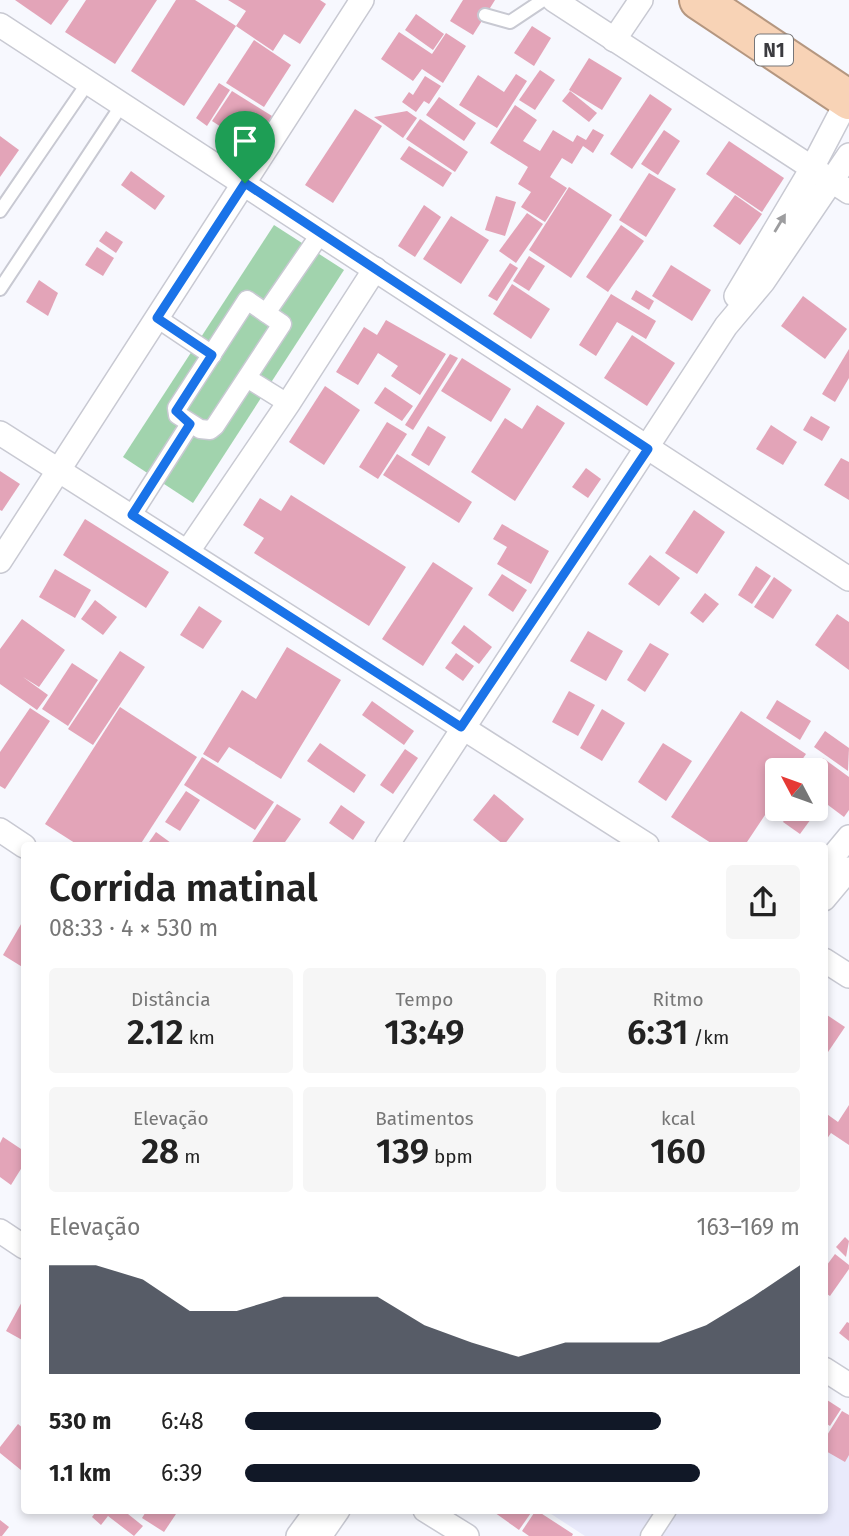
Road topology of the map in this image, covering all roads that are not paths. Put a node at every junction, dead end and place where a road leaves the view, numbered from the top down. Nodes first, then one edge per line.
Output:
1 (362, 0) edge
2 (543, 0) edge
3 (554, 0) edge
4 (641, 0) edge
5 (699, 0) edge
6 (485, 15) dead end
7 (0, 26) edge
8 (614, 40) junction
9 (89, 81) junction
10 (849, 100) edge
11 (123, 103) junction
12 (849, 155) edge
13 (811, 170) junction
14 (245, 183) junction
15 (841, 187) edge
16 (0, 211) edge
17 (321, 233) junction
18 (375, 269) junction
19 (0, 289) edge
20 (267, 313) junction
21 (157, 318) junction
22 (726, 326) junction
23 (212, 355) junction
24 (247, 378) junction
25 (286, 403) junction
26 (190, 424) junction
27 (0, 433) edge
28 (648, 449) junction
29 (56, 471) junction
30 (132, 515) junction
31 (188, 551) junction
32 (0, 561) edge
33 (849, 579) edge
34 (461, 727) junction
35 (0, 830) edge
36 (849, 837) edge
37 (389, 842) edge
38 (641, 842) edge
39 (21, 844) edge
40 (828, 862) edge
41 (849, 869) edge
42 (828, 895) edge
43 (828, 963) edge
44 (849, 976) edge
45 (0, 1231) edge
46 (21, 1246) edge
47 (828, 1372) edge
48 (849, 1385) edge
49 (314, 1514) edge
50 (335, 1514) edge
51 (431, 1514) edge
52 (664, 1514) edge
53 (298, 1536) edge
54 (320, 1536) edge
55 (467, 1536) edge
56 (650, 1536) edge

1 - 14 street
2 - 6 lane
3 - 8 street
4 - 8 street
5 - 10 highway, N1
7 - 9 street
8 - 13 street
9 - 11 street
9 - 16 lane
10 - 13 street
11 - 14 street
11 - 19 lane
12 - 15 street
13 - 15 street
22 -> 13 street
14 - 17 street
14 - 21 street
15 - 22 street
17 - 18 street
17 - 20 street
18 - 25 street
18 - 28 street
20 - 23 street
20 - 24 street
21 - 23 street
21 - 29 street
22 - 28 street
23 - 26 street
24 - 25 street
24 - 26 street
25 - 31 street
26 - 30 street
27 - 29 street
28 - 33 street
28 - 34 street
29 - 30 street
29 - 32 street
30 - 31 street
31 - 34 street
34 - 37 street
34 - 38 street
35 - 39 street
36 - 40 street
41 - 42 street
43 - 44 street
45 - 46 street
47 - 48 street
49 - 53 street
50 - 54 street
51 - 55 street
52 - 56 street

